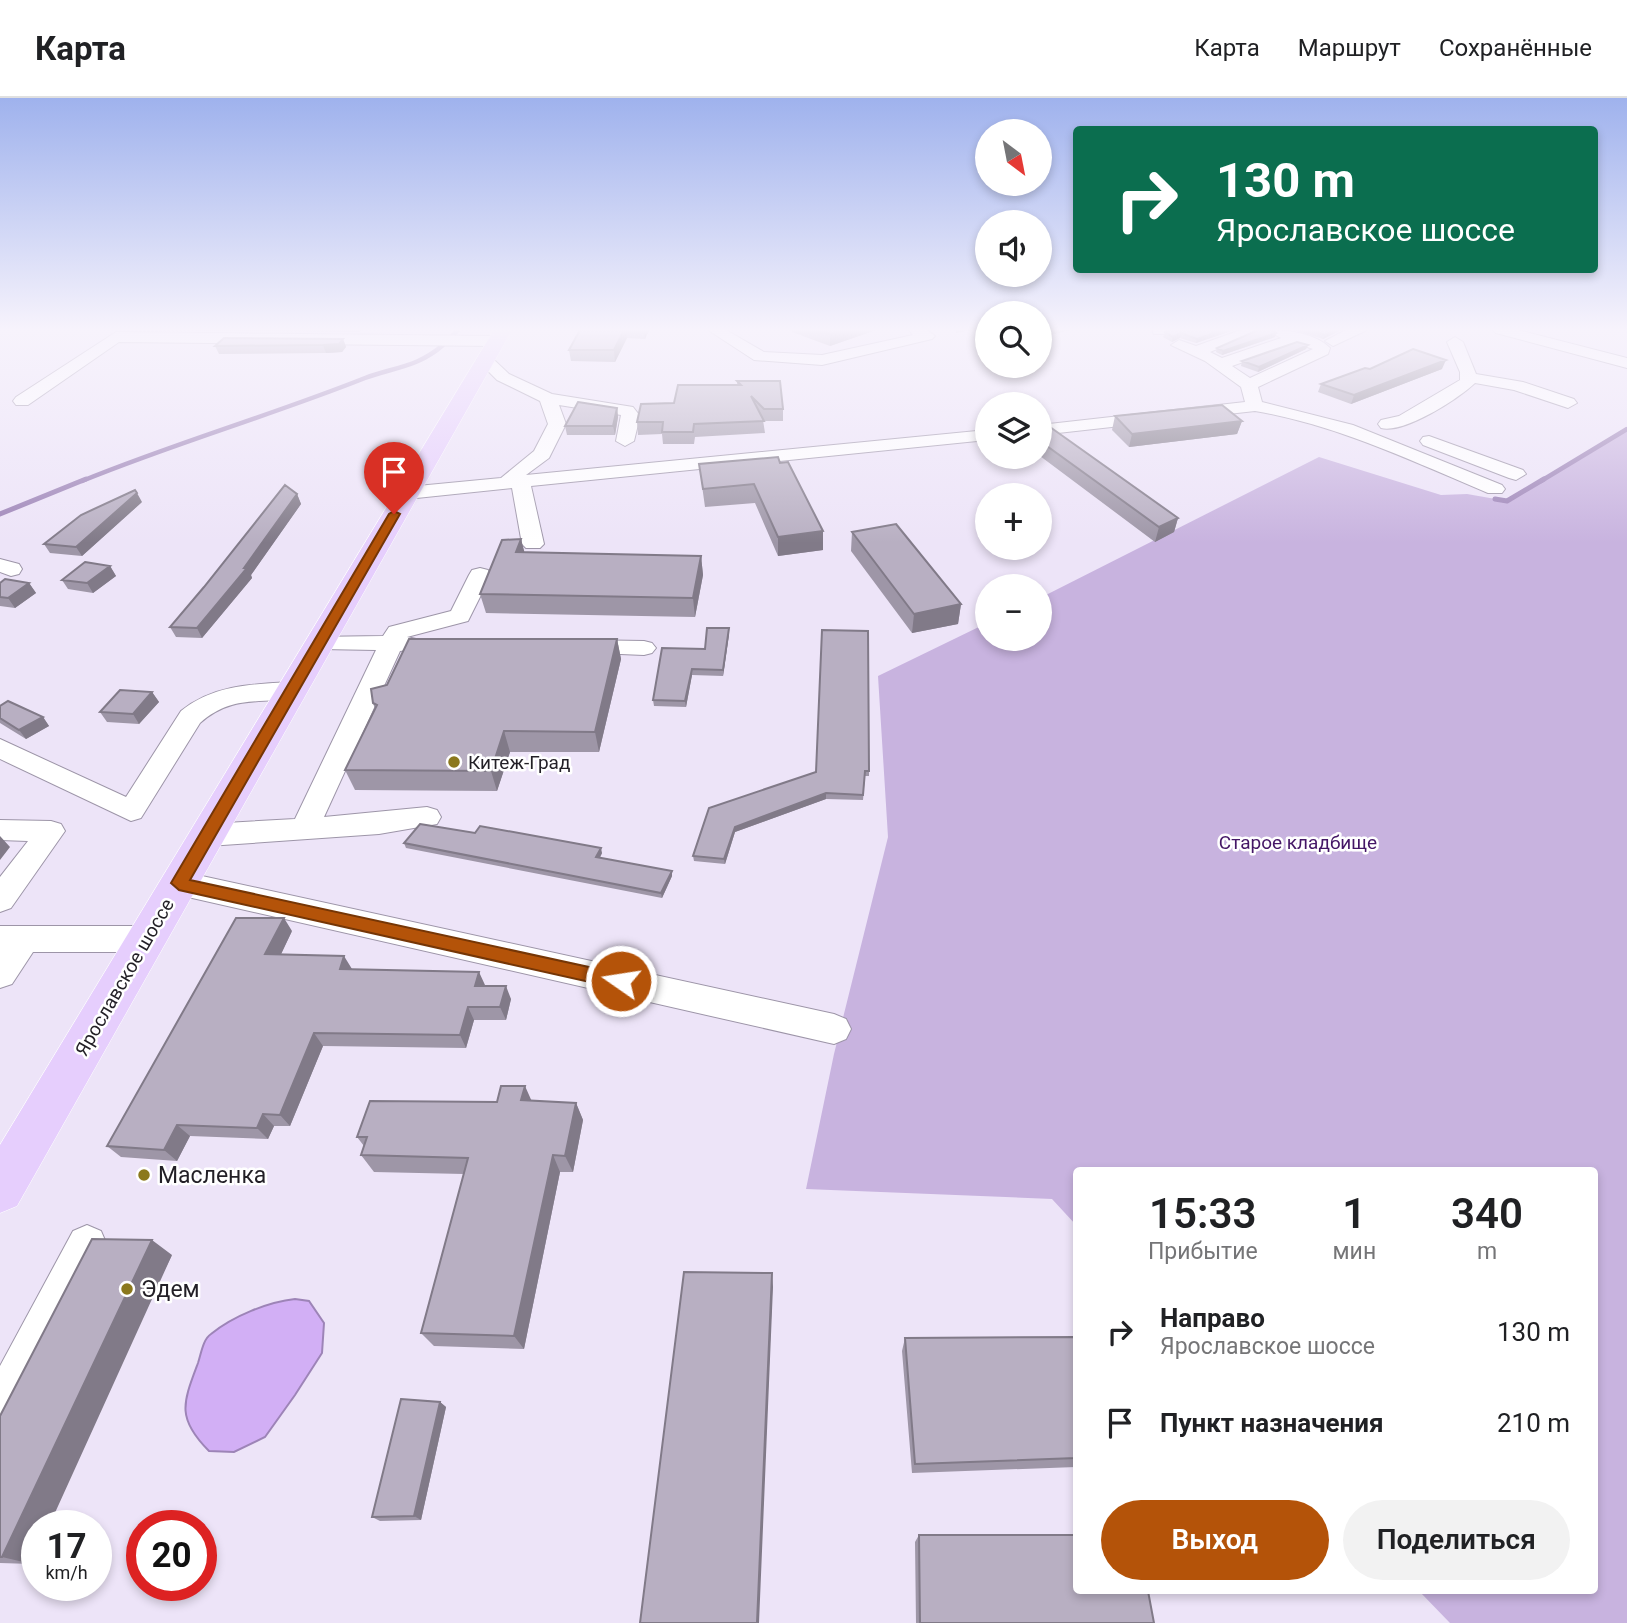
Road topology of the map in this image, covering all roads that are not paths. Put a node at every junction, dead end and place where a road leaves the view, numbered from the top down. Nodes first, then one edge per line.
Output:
1 (461, 401) edge
2 (550, 401) edge
3 (569, 401) edge
4 (1254, 401) edge
5 (1436, 401) edge
6 (1562, 401) edge
7 (1568, 403) dead end
8 (1255, 406) junction
9 (1387, 424) junction
10 (596, 425) edge
11 (1337, 425) junction
12 (1052, 429) edge
13 (975, 436) edge
14 (1516, 474) dead end
15 (513, 484) junction
16 (1495, 489) dead end
17 (407, 493) junction
18 (533, 544) dead end
19 (480, 575) dead end
20 (321, 642) junction
21 (392, 643) junction
22 (448, 644) edge
23 (563, 647) edge
24 (644, 648) dead end
25 (292, 690) junction
26 (0, 748) edge
27 (427, 817) dead end
28 (305, 828) junction
29 (0, 830) edge
30 (208, 835) junction
31 (179, 883) junction
32 (0, 900) edge
33 (12, 939) edge
34 (147, 939) junction
35 (0, 974) edge
36 (834, 1029) dead end
37 (0, 1189) edge
38 (88, 1245) edge
39 (0, 1411) edge

1 - 17 main road, Ярославское шоссе
2 - 15 street
3 - 10 street
4 - 8 street
5 - 9 street
6 - 7 street
8 - 11 street
8 - 12 street
9 - 11 street
9 - 14 street
11 - 16 street
13 - 15 street
15 - 17 street
15 - 18 street
17 - 20 main road, Ярославское шоссе
19 - 21 street
20 - 21 street
20 - 25 main road, Ярославское шоссе
21 - 22 street
21 - 28 street
23 - 24 street
25 - 26 street
25 - 30 main road, Ярославское шоссе
27 - 28 street
28 - 30 street
29 - 32 street
30 - 31 main road, Ярославское шоссе
31 - 34 main road, Ярославское шоссе
31 - 36 street
33 - 34 street
33 - 35 street
34 - 37 main road, Ярославское шоссе
38 - 39 street

